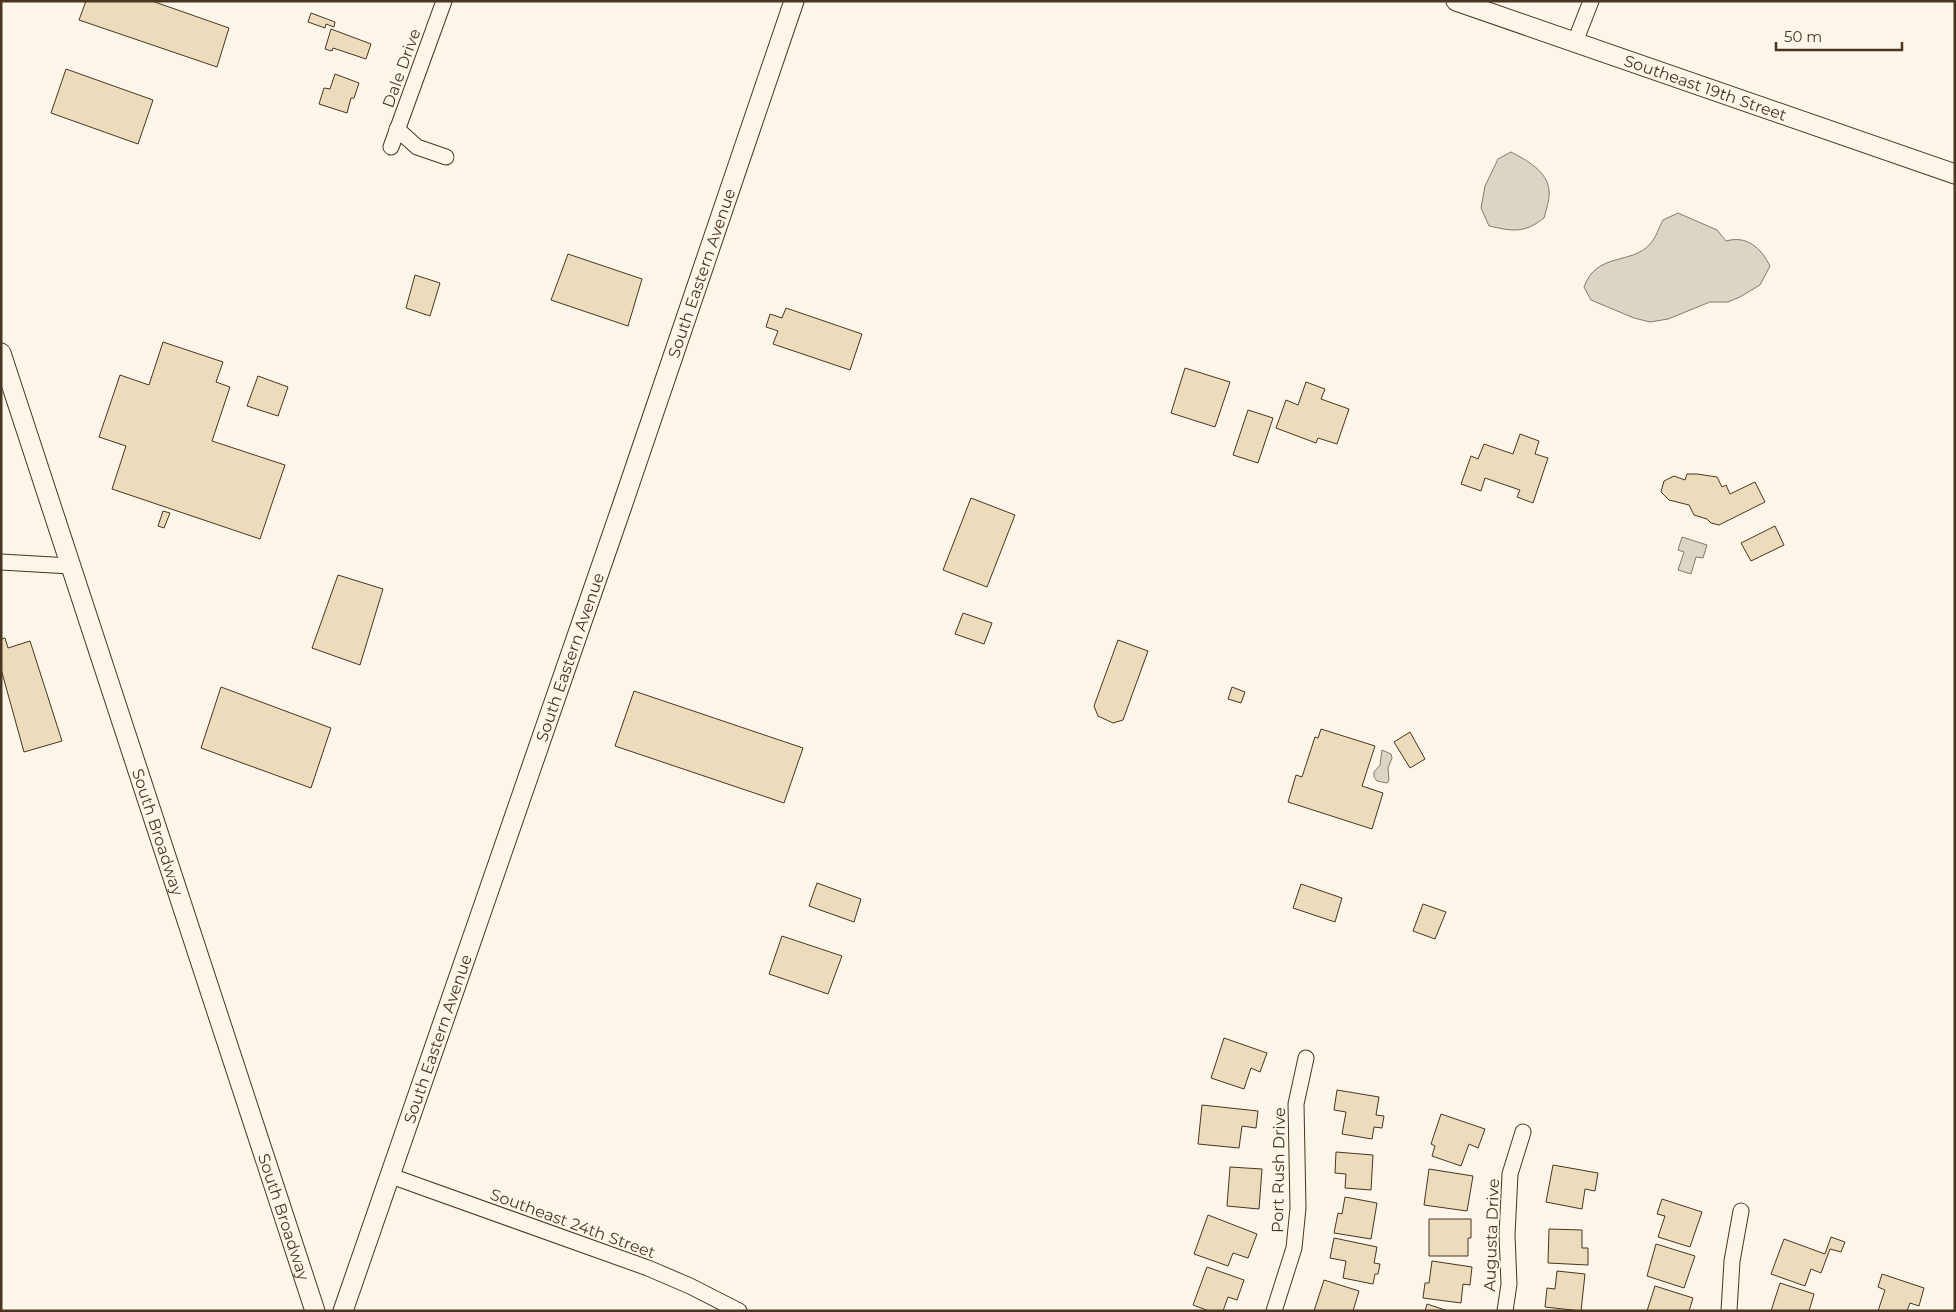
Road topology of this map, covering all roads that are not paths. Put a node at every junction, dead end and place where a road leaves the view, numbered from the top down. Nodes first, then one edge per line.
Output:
1 (444, 1) edge
2 (794, 1) edge
3 (1456, 1) edge
4 (1591, 1) edge
5 (1575, 42) junction
6 (397, 129) junction
7 (390, 147) dead end
8 (446, 157) dead end
9 (1955, 174) edge
10 (1, 353) edge
11 (1, 562) edge
12 (70, 566) junction
13 (1306, 1058) dead end
14 (1523, 1132) dead end
15 (391, 1176) junction
16 (1741, 1211) dead end
17 (315, 1311) edge
18 (343, 1311) edge
19 (739, 1311) edge
20 (1274, 1311) edge
21 (1505, 1311) edge
22 (1729, 1311) edge

1 - 6 street, Dale Drive
2 - 15 street, South Eastern Avenue
3 - 5 street, Southeast 19th Street
4 - 5 street
5 - 9 street, Southeast 19th Street
6 - 7 street, Dale Drive
6 - 8 street
10 - 12 street, South Broadway
11 - 12 street
12 - 17 street, South Broadway
13 - 20 street, Port Rush Drive
14 - 21 street, Augusta Drive
15 - 18 street, South Eastern Avenue
15 - 19 street, Southeast 24th Street
16 - 22 street

